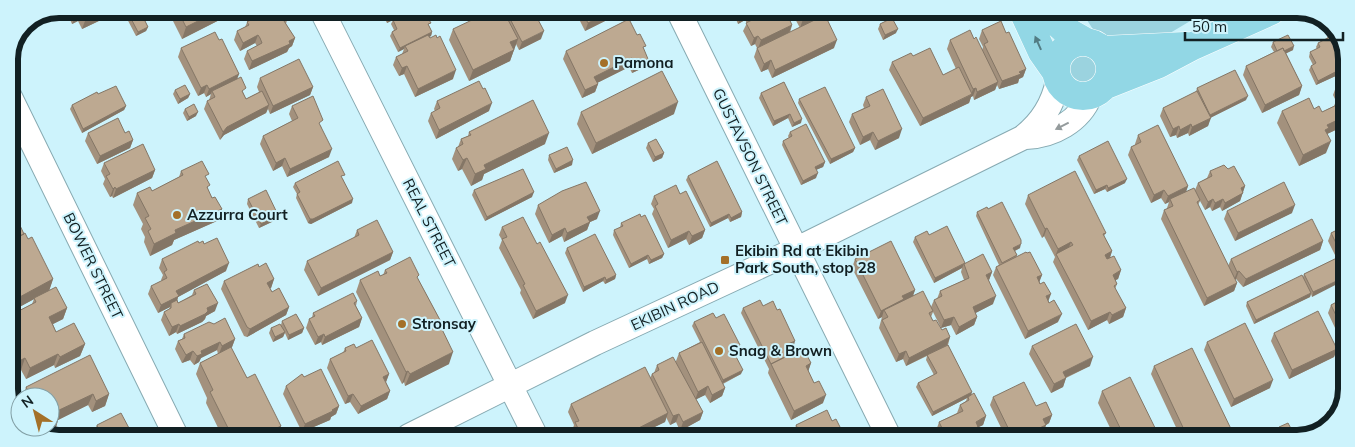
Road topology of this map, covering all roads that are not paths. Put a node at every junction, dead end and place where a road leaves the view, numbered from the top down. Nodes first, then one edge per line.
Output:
1 (326, 18) edge
2 (682, 18) edge
3 (1026, 18) edge
4 (1052, 18) edge
5 (1256, 18) edge
6 (1095, 46) junction
7 (1194, 46) junction
8 (1057, 76) junction
9 (1098, 91) junction
10 (18, 114) edge
11 (1022, 138) junction
12 (795, 250) junction
13 (510, 385) junction
14 (173, 430) edge
15 (421, 430) edge
16 (532, 430) edge
17 (885, 430) edge

1 - 13 street, REAL STREET
2 - 12 street, GUSTAVSON STREET
8 -> 3 main road
4 - 6 main road
5 - 7 main road
6 - 7 main road
6 - 8 main road
6 - 9 main road
7 - 9 main road
8 - 9 main road
8 - 11 street, EKIBIN ROAD
9 -> 11 street, EKIBIN ROAD
10 - 14 street, BOWER STREET
11 - 12 street, EKIBIN ROAD
12 - 13 street, EKIBIN ROAD
12 - 17 street, GUSTAVSON STREET
13 - 15 street, EKIBIN ROAD
13 - 16 street, REAL STREET

